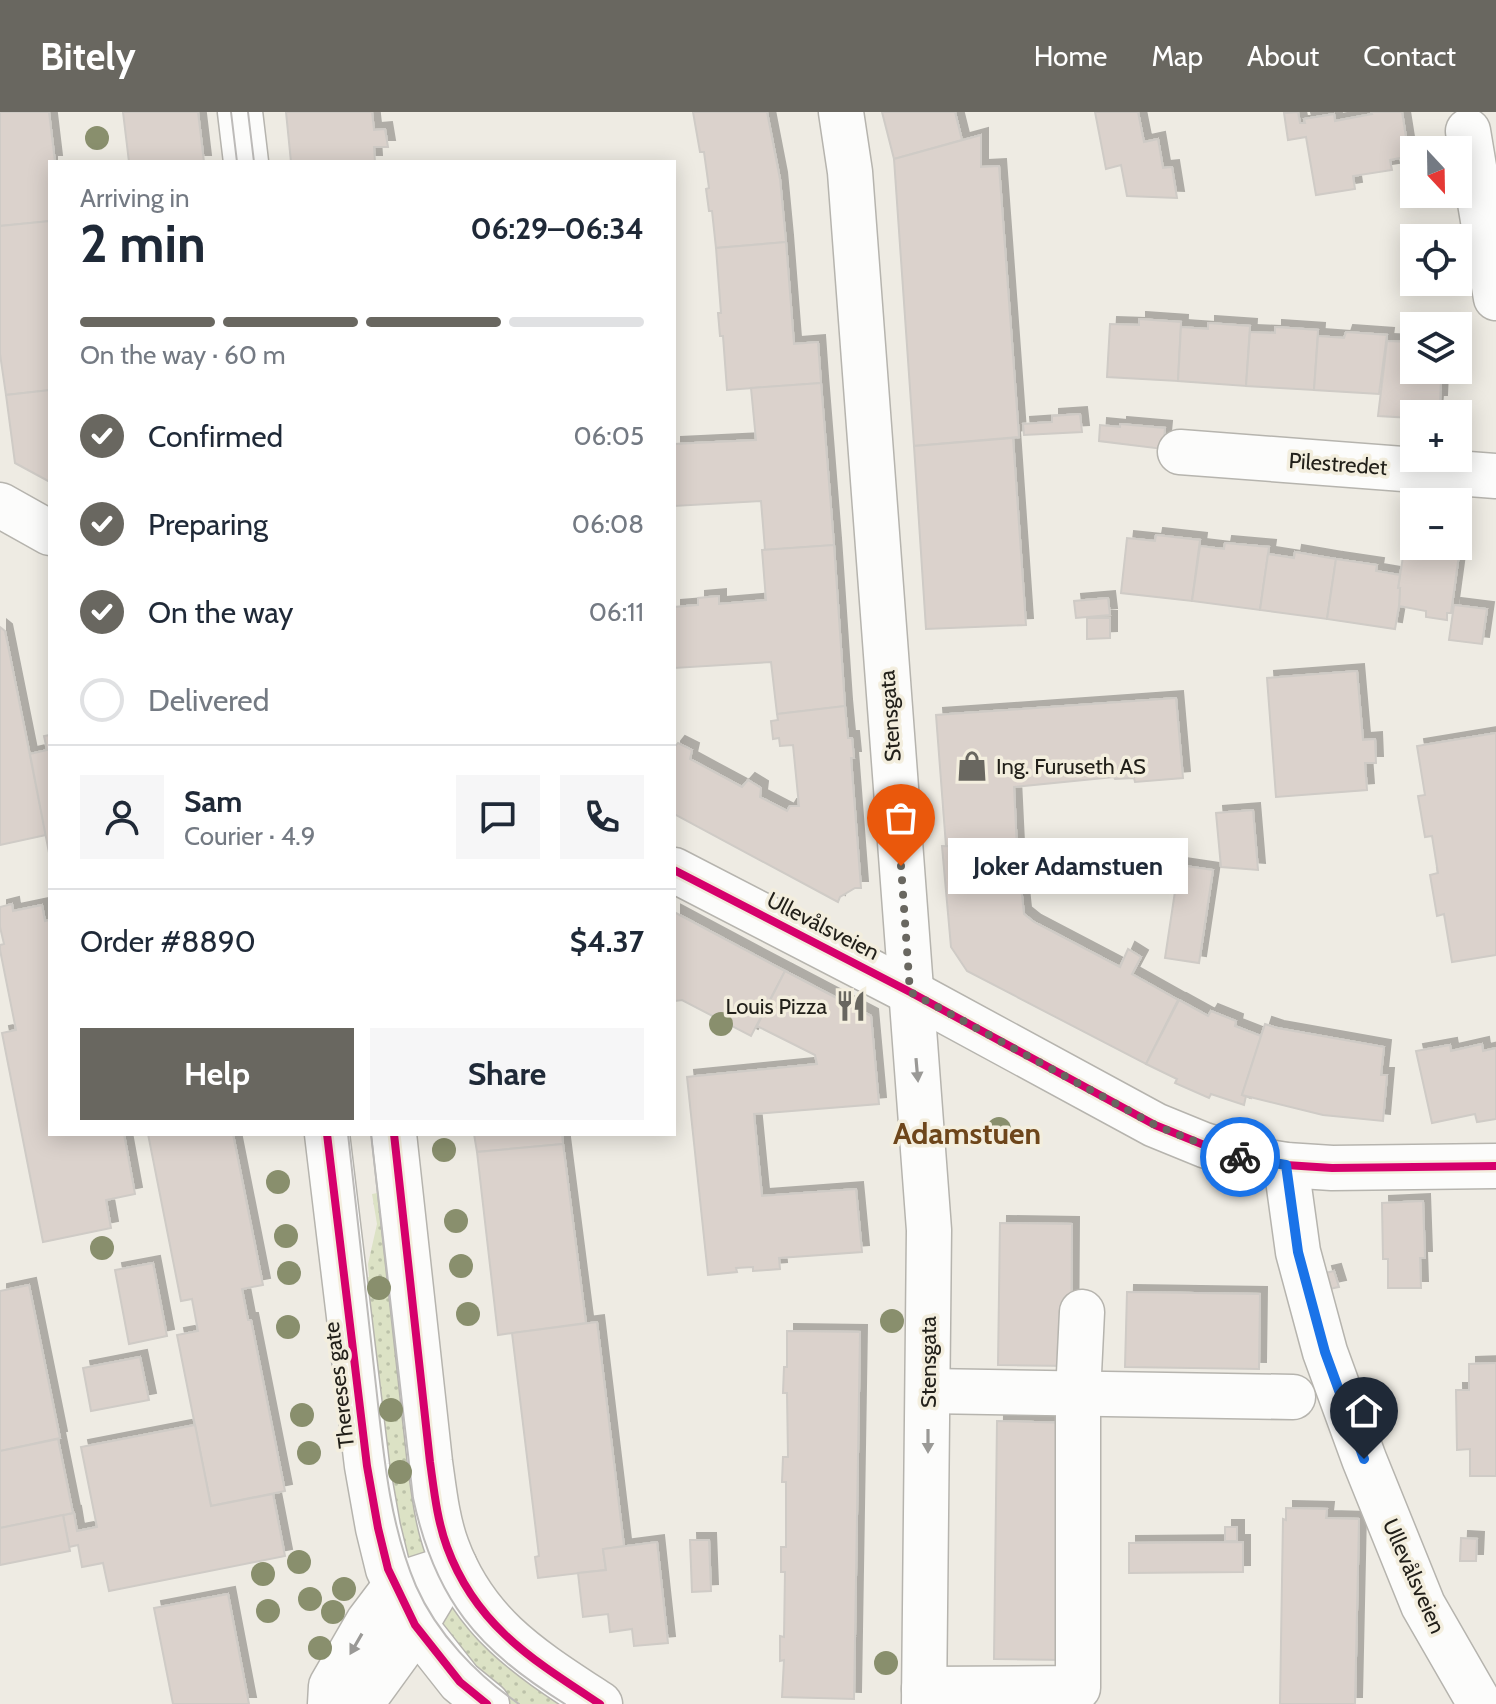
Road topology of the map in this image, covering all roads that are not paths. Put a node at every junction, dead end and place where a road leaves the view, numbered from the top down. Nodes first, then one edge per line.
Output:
1 (240, 112) edge
2 (841, 112) edge
3 (1468, 131) dead end
4 (246, 160) edge
5 (1496, 298) edge
6 (1180, 452) dead end
7 (1496, 476) edge
8 (0, 505) edge
9 (48, 532) edge
10 (676, 871) edge
11 (910, 992) junction
12 (327, 1136) edge
13 (394, 1136) edge
14 (1286, 1165) junction
15 (1496, 1166) edge
16 (1082, 1312) dead end
17 (928, 1391) junction
18 (1078, 1394) junction
19 (1293, 1397) dead end
20 (455, 1566) junction
21 (396, 1585) junction
22 (415, 1625) junction
23 (924, 1697) edge
24 (330, 1704) edge
25 (361, 1704) edge
26 (487, 1704) edge
27 (600, 1704) edge
28 (1480, 1704) edge

1 - 4 street
2 - 11 street, Stensgata
3 - 5 street
6 - 7 street, Pilestredet
8 - 9 street
10 - 11 street, Ullevålsveien
11 - 14 street, Ullevålsveien
11 -> 17 street, Stensgata
12 - 21 street, Thereses gate
13 - 20 street
14 - 15 street, Ullevålsveien
14 - 28 street, Ullevålsveien
16 - 18 street
17 - 18 street
17 -> 23 street, Stensgata
18 - 19 street
18 - 23 street
20 - 21 street
20 - 22 street
20 - 27 street
21 - 22 street, Thereses gate
21 -> 24 street
22 - 25 street
22 - 26 street, Thereses gate

